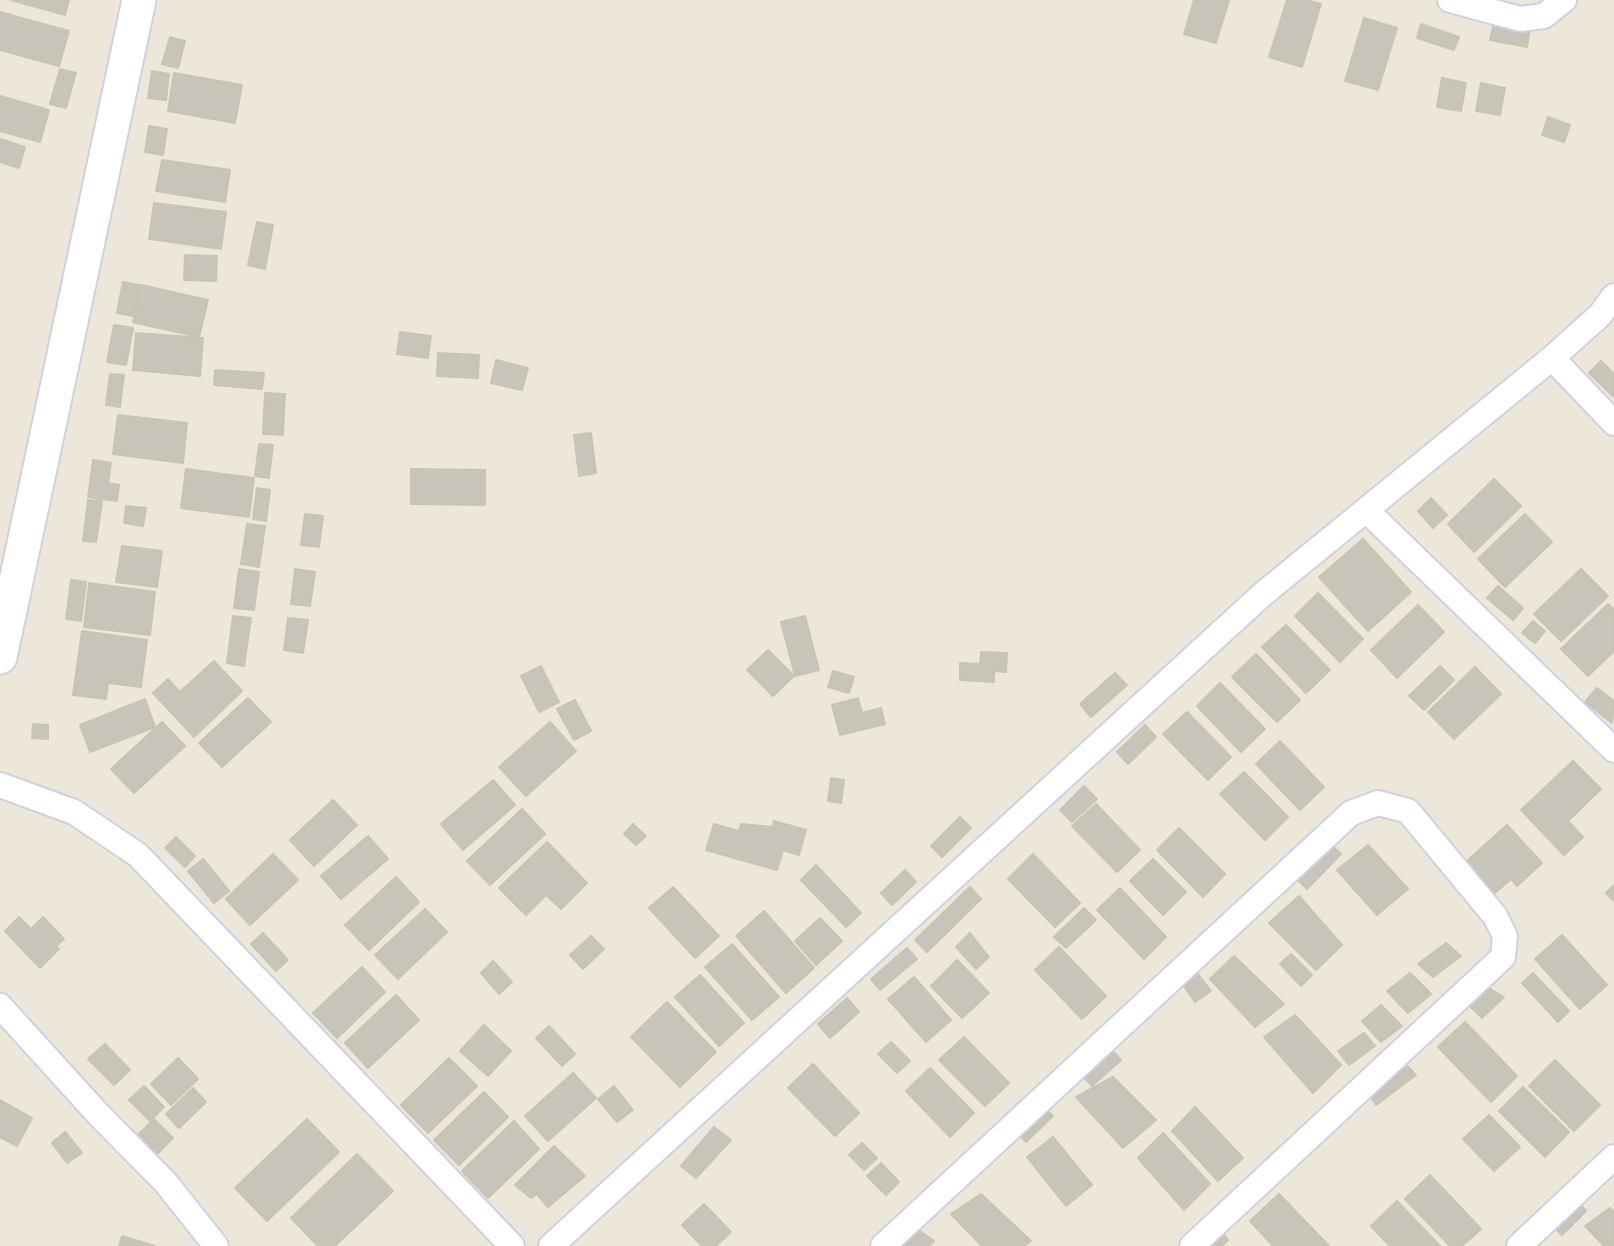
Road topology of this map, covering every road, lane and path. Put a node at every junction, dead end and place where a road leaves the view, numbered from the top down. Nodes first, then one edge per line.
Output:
1 (139, 0) edge
2 (1450, 0) edge
3 (1564, 0) edge
4 (1614, 296) edge
5 (1552, 358) junction
6 (1614, 423) edge
7 (1366, 510) junction
8 (0, 657) edge
9 (1614, 750) edge
10 (0, 785) edge
11 (0, 1006) edge
12 (1614, 1157) edge
13 (216, 1246) edge
14 (512, 1246) edge
15 (551, 1246) edge
16 (883, 1246) edge
17 (1192, 1246) edge
18 (1519, 1246) edge

1 - 8 street
2 - 3 street
4 - 5 street
5 - 6 street
5 - 7 street
7 - 9 street
7 - 15 street
10 - 14 street
11 - 13 street
12 - 18 street
16 - 17 street

